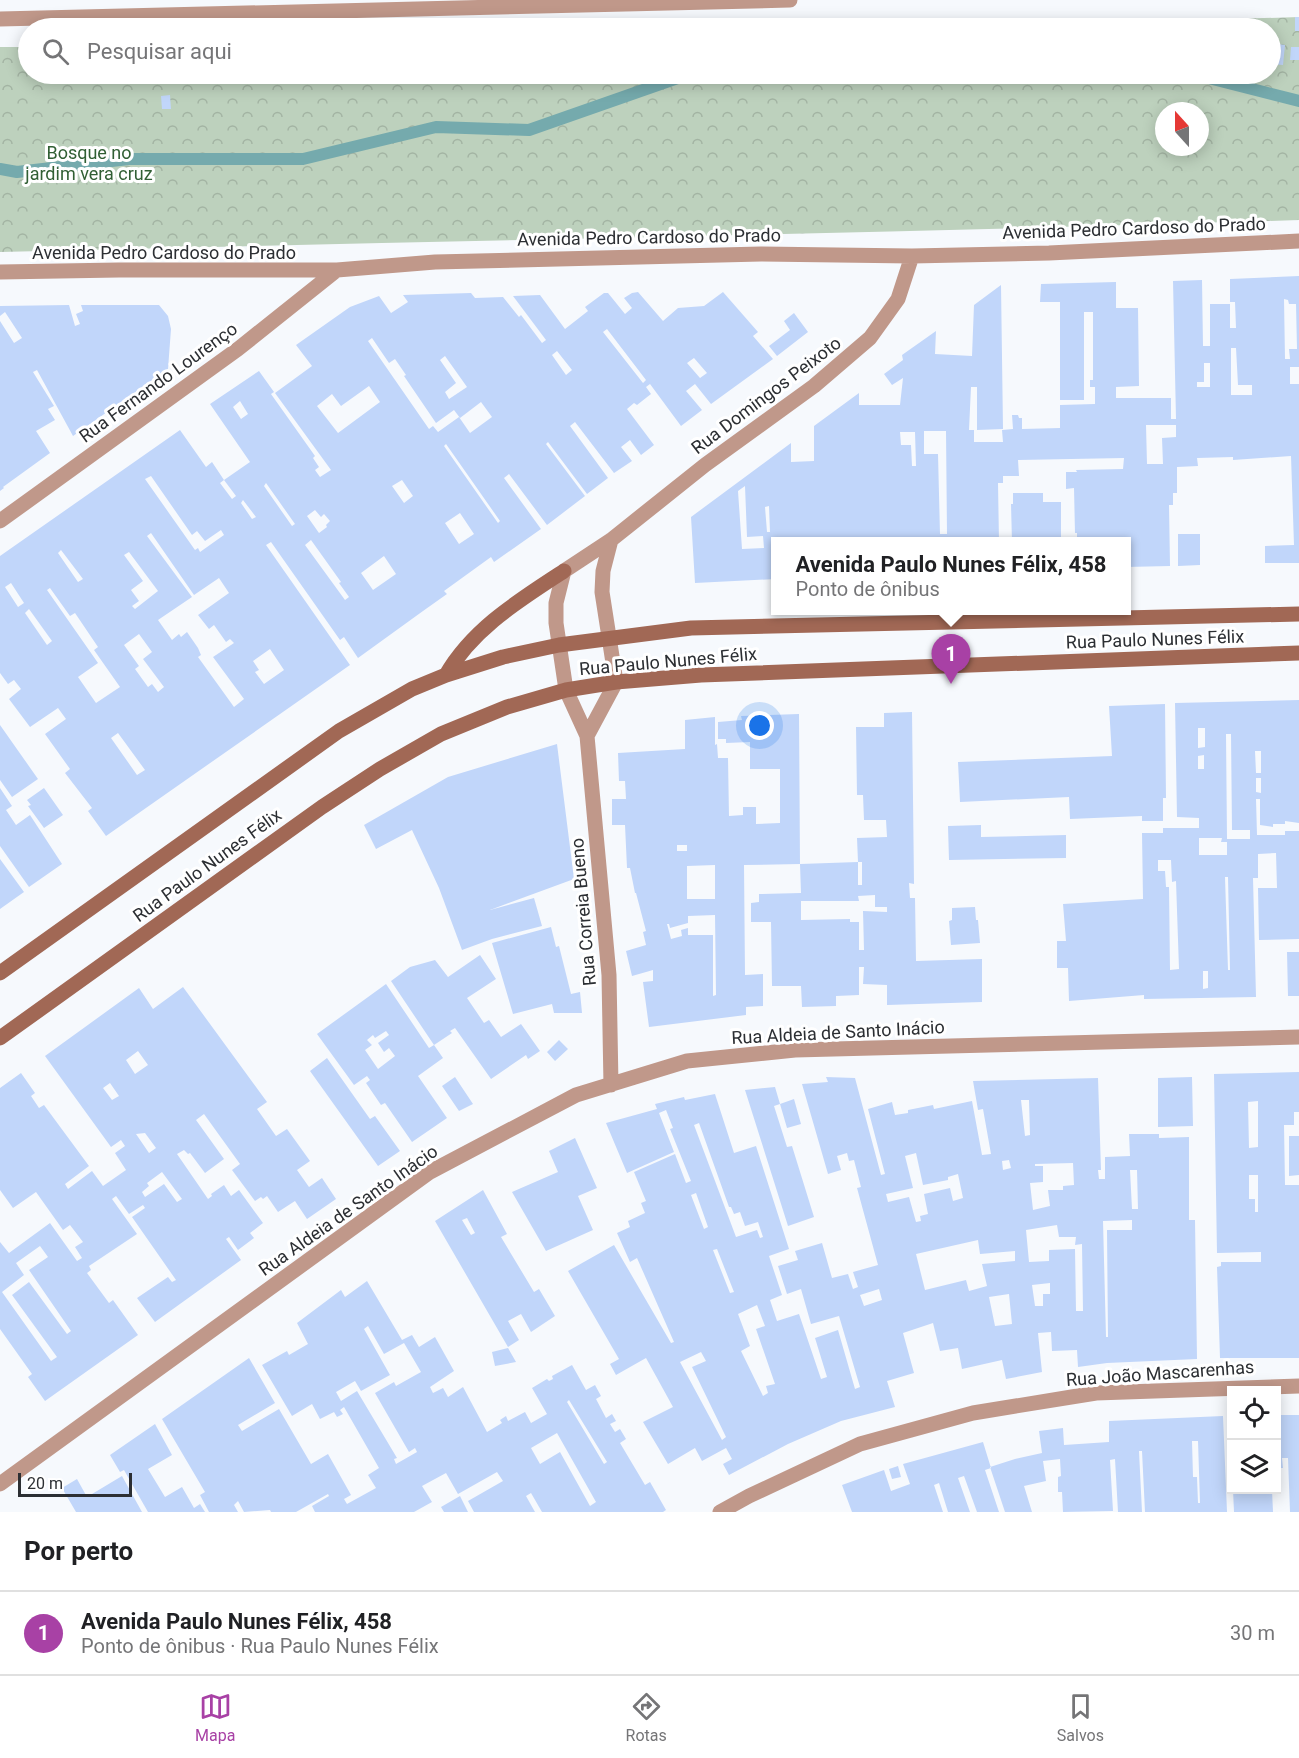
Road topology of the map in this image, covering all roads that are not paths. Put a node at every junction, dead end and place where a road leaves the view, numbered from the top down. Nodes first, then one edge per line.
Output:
1 (790, 0) edge
2 (691, 1) edge
3 (368, 5) edge
4 (18, 18) edge
5 (26, 18) edge
6 (0, 19) edge
7 (1299, 241) edge
8 (912, 256) junction
9 (337, 270) junction
10 (0, 272) edge
11 (0, 521) edge
12 (611, 540) junction
13 (564, 571) junction
14 (1299, 614) edge
15 (608, 638) junction
16 (559, 645) junction
17 (1299, 653) edge
18 (446, 675) junction
19 (616, 682) junction
20 (566, 690) junction
21 (587, 736) junction
22 (0, 973) edge
23 (1299, 1037) edge
24 (0, 1038) edge
25 (611, 1084) junction
26 (1299, 1386) edge
27 (0, 1484) edge
28 (720, 1512) edge

1 - 2 street
2 - 3 street
3 - 5 street
4 - 6 street
7 - 8 street, Avenida Pedro Cardoso do Prado
8 - 9 street, Avenida Pedro Cardoso do Prado
8 - 12 street, Rua Domingos Peixoto
9 - 10 street, Avenida Pedro Cardoso do Prado
9 - 11 street, Rua Fernando Lourenço
12 - 13 street, Rua Domingos Peixoto
12 - 15 street
13 - 16 street
13 - 18 main road
14 - 15 main road, Rua Paulo Nunes Félix
15 - 16 main road, Rua Paulo Nunes Félix
15 - 19 street
16 - 18 main road, Rua Paulo Nunes Félix
16 - 20 street
17 - 19 main road, Rua Paulo Nunes Félix
18 - 22 main road, Rua Paulo Nunes Félix
19 - 20 main road, Rua Paulo Nunes Félix
19 - 21 street
20 - 21 street, Rua Correia Bueno
20 - 24 main road, Rua Paulo Nunes Félix
21 - 25 street, Rua Correia Bueno
23 - 25 street, Rua Aldeia de Santo Inácio
25 - 27 street, Rua Aldeia de Santo Inácio
26 - 28 street, Rua João Mascarenhas

